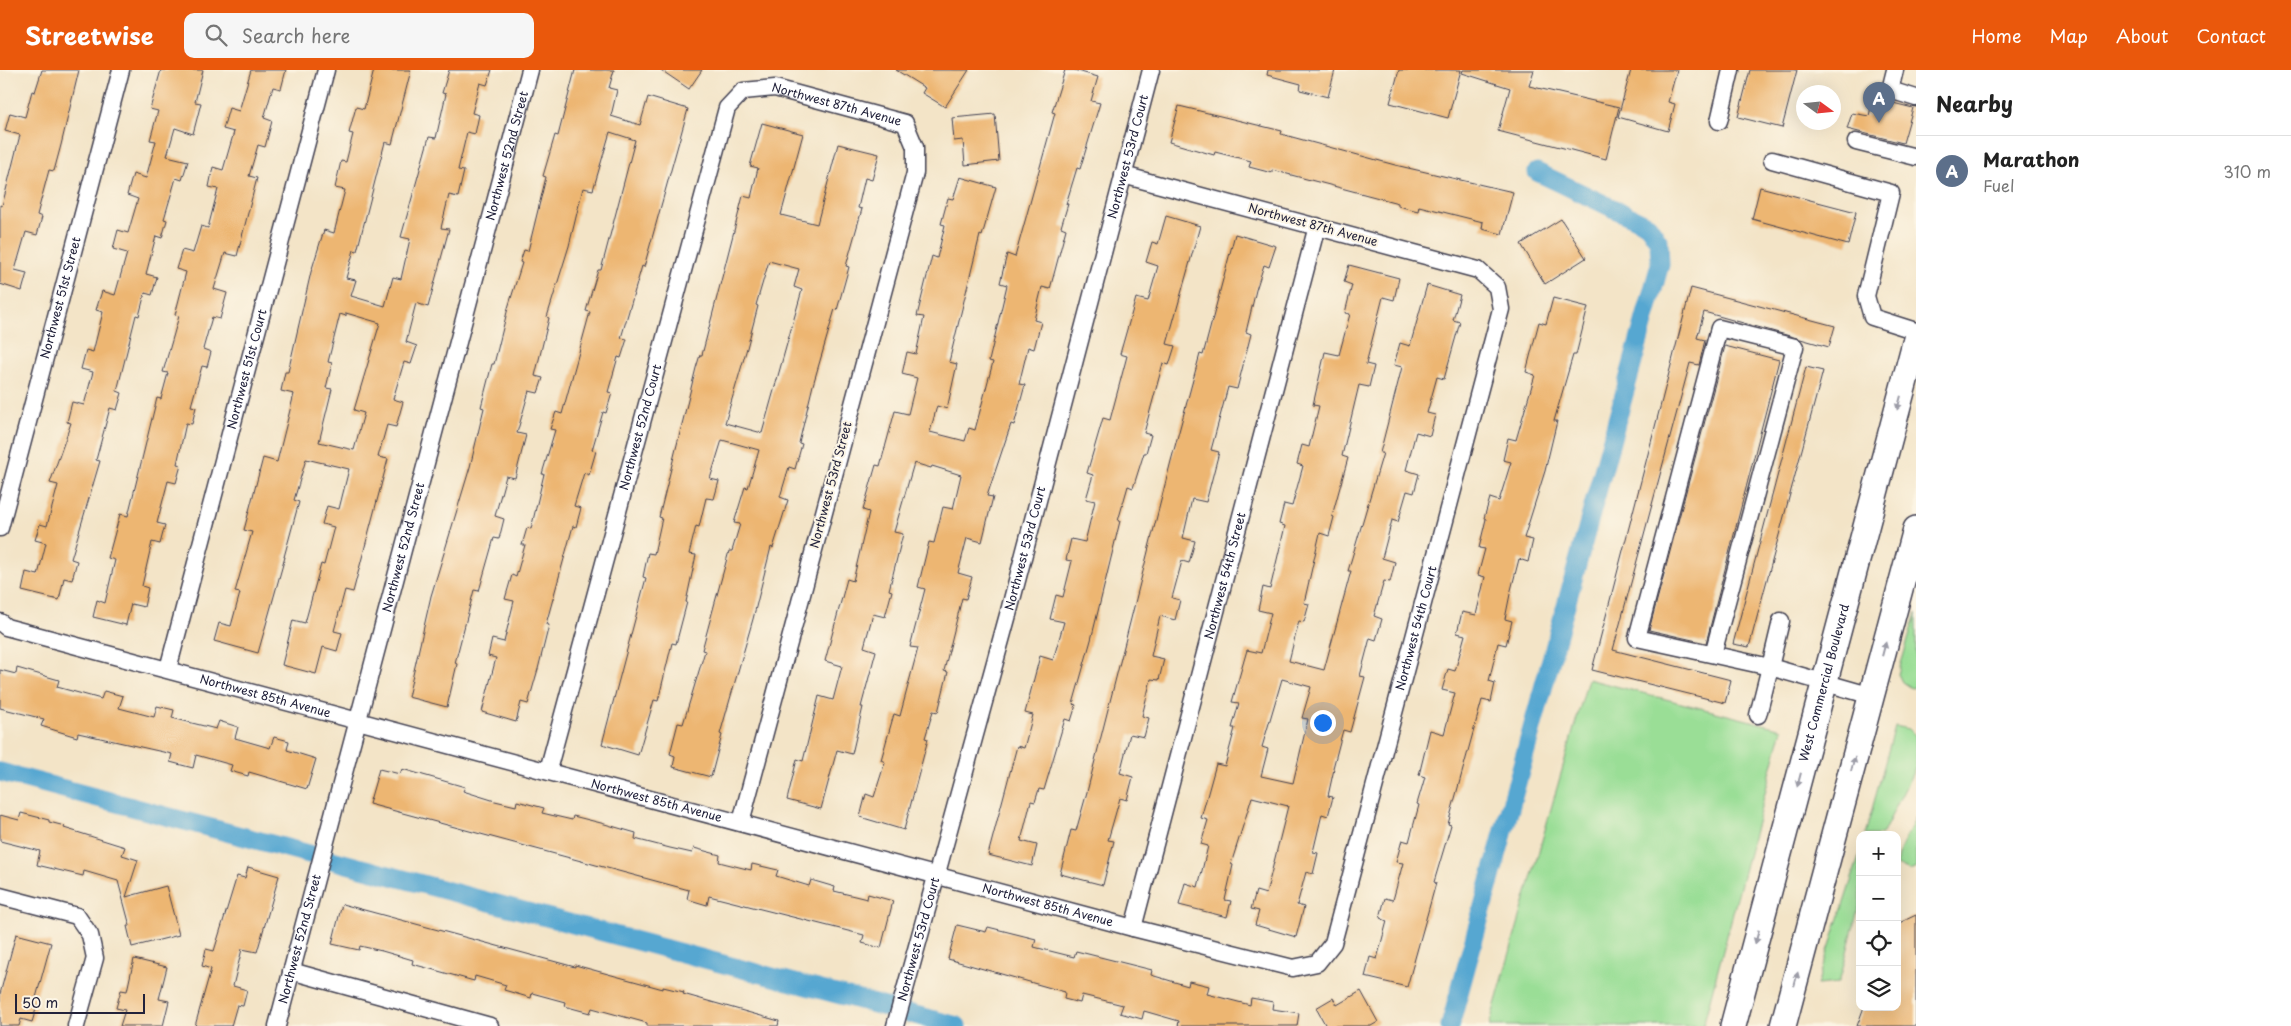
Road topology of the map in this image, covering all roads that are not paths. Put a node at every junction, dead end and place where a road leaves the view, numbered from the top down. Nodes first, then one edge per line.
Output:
1 (121, 70) edge
2 (326, 70) edge
3 (530, 70) edge
4 (1151, 70) edge
5 (1731, 70) edge
6 (1895, 70) edge
7 (743, 91) joint
8 (1916, 98) edge
9 (1718, 121) dead end
10 (1856, 142) dead end
11 (915, 148) joint
12 (1916, 157) edge
13 (1772, 160) dead end
14 (1123, 175) junction
15 (1317, 226) junction
16 (1497, 287) joint
17 (1916, 331) edge
18 (1916, 339) edge
19 (0, 528) edge
20 (1916, 529) edge
21 (1781, 621) dead end
22 (0, 622) edge
23 (1713, 654) junction
24 (1770, 667) junction
25 (168, 670) junction
26 (1825, 682) junction
27 (1872, 696) junction
28 (1758, 715) dead end
29 (357, 721) junction
30 (548, 770) junction
31 (741, 822) junction
32 (936, 874) junction
33 (0, 896) edge
34 (1132, 928) junction
35 (1317, 963) joint
36 (291, 971) junction
37 (896, 1022) edge
38 (485, 1025) edge
39 (76, 1026) edge
40 (277, 1026) edge
41 (1733, 1026) edge
42 (1783, 1026) edge

1 - 19 street, Northwest 51st Street
2 - 25 street, Northwest 51st Court
3 - 29 street, Northwest 52nd Street
4 - 14 street, Northwest 53rd Court
5 - 9 street
6 - 8 street
7 - 11 street, Northwest 87th Avenue
7 - 30 street, Northwest 52nd Court
10 - 12 street
11 - 31 street, Northwest 53rd Street
13 - 17 street
14 - 15 street, Northwest 87th Avenue
14 - 32 street, Northwest 53rd Court
15 - 16 street, Northwest 87th Avenue
15 - 34 street, Northwest 54th Street
16 - 35 street, Northwest 54th Court
18 -> 26 highway, West Commercial Boulevard
27 -> 20 highway
21 - 24 street
22 - 25 street, Northwest 85th Avenue
23 - 23 street
23 - 24 street
24 - 26 street
24 - 28 street
25 - 29 street, Northwest 85th Avenue
26 - 27 street
26 -> 41 highway, West Commercial Boulevard
42 -> 27 highway
29 - 30 street, Northwest 85th Avenue
29 - 36 street, Northwest 52nd Street
30 - 31 street, Northwest 85th Avenue
31 - 32 street, Northwest 85th Avenue
32 - 34 street, Northwest 85th Avenue
32 - 37 street, Northwest 53rd Court
33 - 39 street
34 - 35 street, Northwest 85th Avenue
36 - 38 street
36 - 40 street, Northwest 52nd Street

